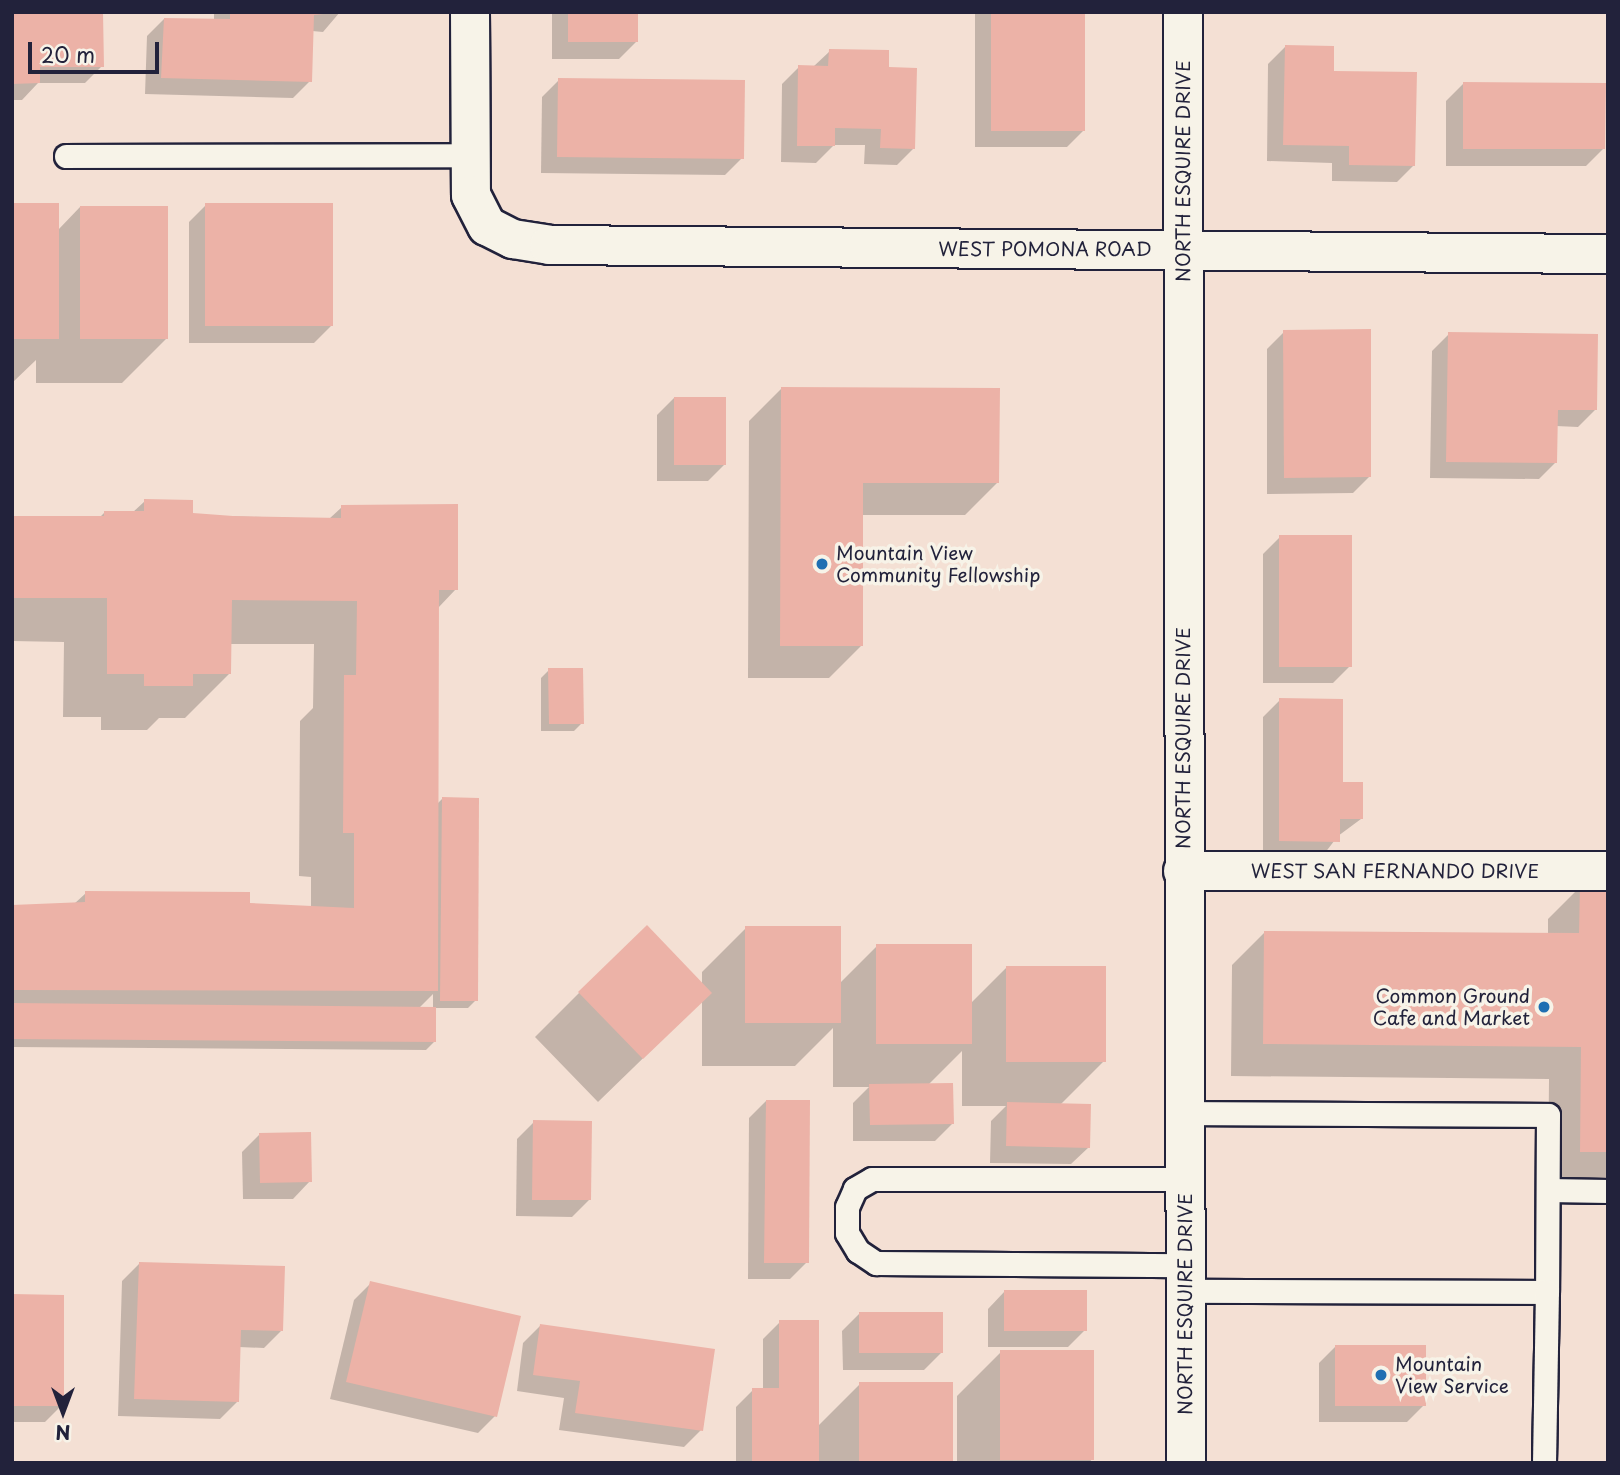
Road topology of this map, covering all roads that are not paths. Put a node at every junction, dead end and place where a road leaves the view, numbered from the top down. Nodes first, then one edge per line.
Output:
1 (470, 12) edge
2 (1183, 12) edge
3 (471, 155) junction
4 (66, 156) dead end
5 (1182, 250) junction
6 (1608, 254) edge
7 (1183, 871) junction
8 (1608, 871) edge
9 (1184, 1113) junction
10 (1184, 1178) junction
11 (1548, 1190) junction
12 (1608, 1191) edge
13 (1185, 1278) junction
14 (1547, 1292) junction
15 (1186, 1463) edge
16 (1544, 1463) edge

1 - 3 street
2 - 5 street, NORTH ESQUIRE DRIVE
3 - 4 lane
3 - 5 street, WEST POMONA ROAD
5 - 6 street, WEST POMONA ROAD
5 - 7 street, NORTH ESQUIRE DRIVE
7 - 8 street, WEST SAN FERNANDO DRIVE
7 - 9 street, NORTH ESQUIRE DRIVE
9 - 10 street, NORTH ESQUIRE DRIVE
9 - 11 lane
10 - 13 street, NORTH ESQUIRE DRIVE
10 - 13 lane
11 - 12 lane
11 - 14 lane
13 - 14 lane
13 - 15 street, NORTH ESQUIRE DRIVE
14 - 16 lane

